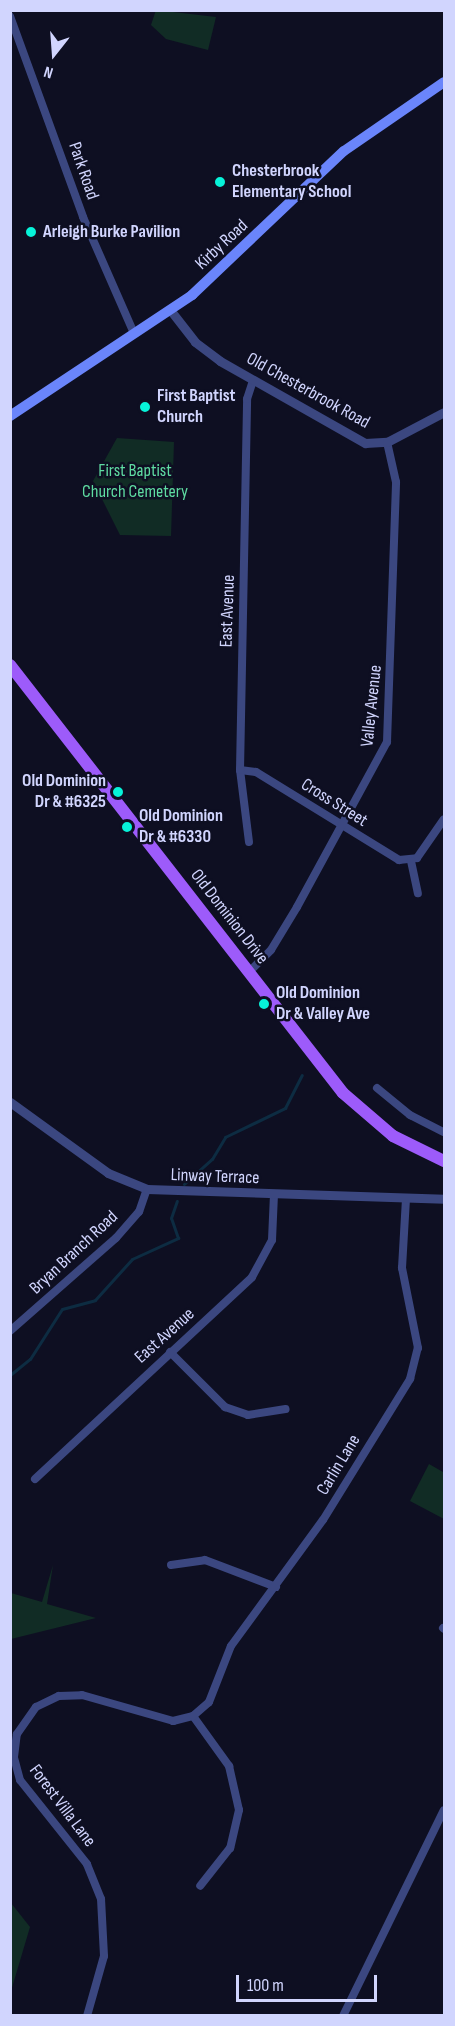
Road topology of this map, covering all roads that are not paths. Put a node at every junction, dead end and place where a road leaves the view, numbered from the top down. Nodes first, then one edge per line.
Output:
1 (10, 16) edge
2 (444, 82) edge
3 (171, 310) junction
4 (134, 333) junction
5 (253, 380) junction
6 (444, 412) edge
7 (10, 416) edge
8 (387, 442) junction
9 (10, 664) edge
10 (240, 770) junction
11 (444, 819) edge
12 (344, 826) junction
13 (249, 842) dead end
14 (411, 861) junction
15 (418, 893) dead end
16 (249, 972) junction
17 (377, 1088) dead end
18 (11, 1103) edge
19 (444, 1132) edge
20 (444, 1161) edge
21 (147, 1189) junction
22 (274, 1195) junction
23 (406, 1199) junction
24 (444, 1199) edge
25 (10, 1331) edge
26 (170, 1352) junction
27 (286, 1409) dead end
28 (35, 1479) dead end
29 (171, 1564) dead end
30 (276, 1587) junction
31 (193, 1716) junction
32 (444, 1810) edge
33 (200, 1886) dead end
34 (87, 2016) edge
35 (343, 2016) edge

1 - 4 street, Park Road
2 - 3 main road, Kirby Road
3 - 4 main road, Kirby Road
3 - 5 street, Old Chesterbrook Road
4 - 7 main road, Kirby Road
5 - 8 street, Old Chesterbrook Road
5 - 10 street, East Avenue
6 - 8 street, Old Chesterbrook Road
8 - 12 street, Valley Avenue
9 - 16 main road, Old Dominion Drive
10 - 12 street, Cross Street
10 - 13 street, East Avenue
11 - 14 street
12 - 14 street, Cross Street
12 - 16 street, Valley Avenue
14 - 15 street
16 - 20 main road, Old Dominion Drive
17 - 19 street
18 - 21 street, Linway Terrace
21 - 22 street, Linway Terrace
21 - 25 street, Bryan Branch Road
22 - 23 street, Linway Terrace
22 - 26 street, East Avenue
23 - 24 street, Linway Terrace
23 - 30 street, Carlin Lane
26 - 27 street
26 - 28 street, East Avenue
29 - 30 street
30 - 31 street, Carlin Lane
31 - 33 street
31 - 34 street, Forest Villa Lane
32 - 35 street

